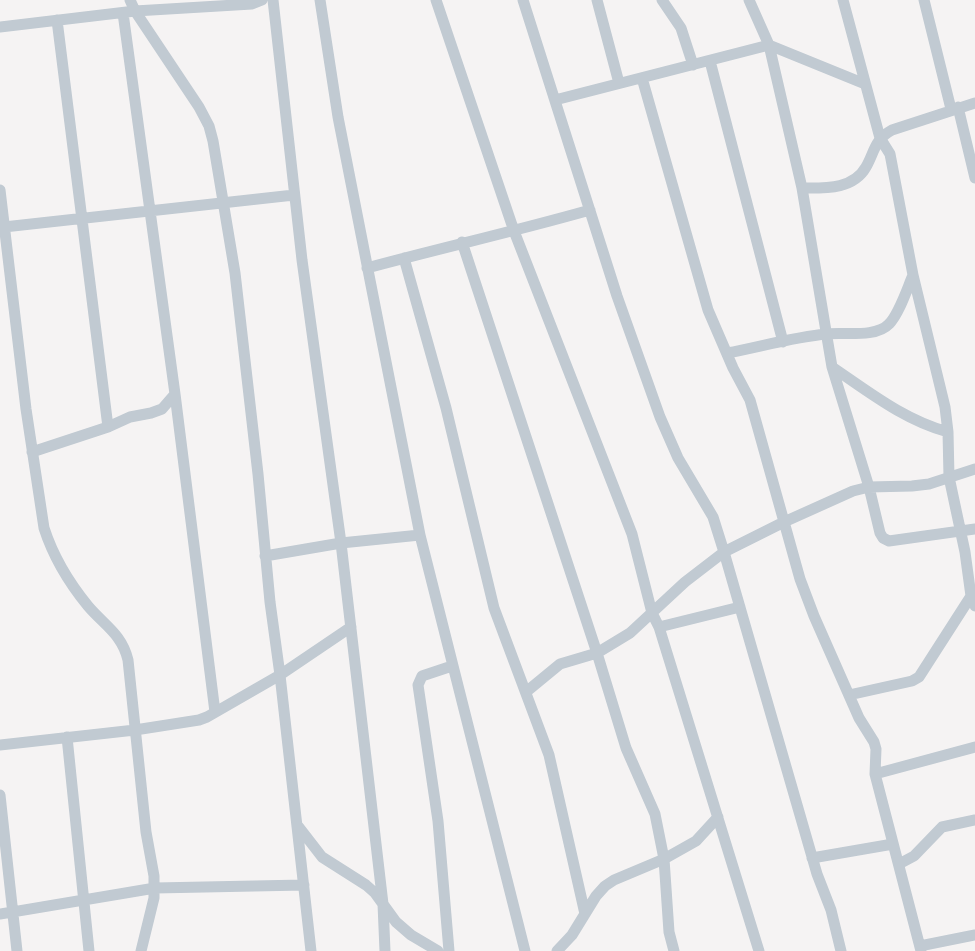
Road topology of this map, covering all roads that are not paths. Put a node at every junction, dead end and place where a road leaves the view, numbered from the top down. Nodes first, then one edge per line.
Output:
1 (130, 0) edge
2 (262, 0) edge
3 (272, 0) edge
4 (320, 0) edge
5 (436, 0) edge
6 (523, 0) edge
7 (597, 0) edge
8 (662, 0) edge
9 (749, 0) edge
10 (843, 0) edge
11 (924, 0) edge
12 (200, 4) edge
13 (135, 12) junction
14 (123, 13) junction
15 (57, 20) junction
16 (0, 27) edge
17 (769, 45) junction
18 (710, 61) junction
19 (693, 65) junction
20 (642, 78) junction
21 (619, 83) junction
22 (865, 84) junction
23 (555, 100) junction
24 (975, 103) edge
25 (954, 108) junction
26 (880, 138) junction
27 (975, 178) edge
28 (802, 188) junction
29 (0, 190) edge
30 (294, 195) junction
31 (223, 202) junction
32 (590, 210) junction
33 (151, 211) junction
34 (82, 218) junction
35 (4, 227) junction
36 (514, 231) junction
37 (462, 242) junction
38 (404, 258) junction
39 (367, 268) junction
40 (913, 275) junction
41 (826, 334) junction
42 (783, 342) junction
43 (727, 353) junction
44 (832, 367) junction
45 (175, 394) junction
46 (108, 427) junction
47 (948, 432) junction
48 (32, 452) junction
49 (975, 469) edge
50 (949, 477) junction
51 (869, 487) junction
52 (784, 522) junction
53 (975, 529) edge
54 (961, 531) junction
55 (420, 536) junction
56 (341, 543) junction
57 (724, 552) junction
58 (265, 556) junction
59 (973, 601) edge
60 (740, 607) junction
61 (652, 613) junction
62 (350, 627) junction
63 (659, 627) junction
64 (598, 653) junction
65 (452, 666) junction
66 (280, 675) junction
67 (526, 692) junction
68 (849, 695) junction
69 (215, 712) junction
70 (134, 730) junction
71 (67, 737) junction
72 (0, 745) edge
73 (975, 747) edge
74 (875, 774) junction
75 (0, 795) edge
76 (718, 817) junction
77 (975, 820) edge
78 (297, 823) junction
79 (893, 844) junction
80 (812, 858) junction
81 (664, 859) junction
82 (899, 864) junction
83 (304, 884) junction
84 (155, 888) junction
85 (84, 900) junction
86 (383, 904) junction
87 (13, 912) junction
88 (0, 914) edge
89 (585, 914) junction
90 (975, 935) edge
91 (920, 949) edge
92 (17, 951) edge
93 (89, 951) edge
94 (141, 951) edge
95 (311, 951) edge
96 (385, 951) edge
97 (438, 951) edge
98 (449, 951) edge
99 (525, 951) edge
100 (556, 951) edge
101 (674, 951) edge
102 (759, 951) edge
103 (841, 951) edge

1 - 13 street
2 - 12 street
3 - 30 street
4 - 39 street
5 - 36 street
6 - 23 street
7 - 21 street
8 - 19 street
9 - 17 street
10 - 22 street
11 - 25 street
12 - 13 street
13 - 14 street
13 - 31 street
14 - 15 street
14 - 33 street
15 - 16 street
15 - 34 street
17 - 18 street
17 - 22 street
17 - 28 street
18 - 19 street
18 - 42 street
19 - 20 street
20 - 21 street
20 - 43 street
21 - 23 street
22 - 26 street
23 - 32 street
24 - 25 street
25 - 26 street
25 - 27 street
26 - 28 street
26 - 40 street
28 - 41 street
29 - 35 street
30 - 31 street
30 - 56 street
31 - 33 street
31 - 58 street
32 - 36 street
32 - 57 street
33 - 34 street
33 - 45 street
34 - 35 street
34 - 46 street
35 - 48 street
36 - 37 street
36 - 61 street
37 - 38 street
37 - 64 street
38 - 39 street
38 - 67 street
39 - 55 street
40 - 41 street
40 - 47 street
41 - 42 street
41 - 44 street
42 - 43 street
43 - 52 street
44 - 47 street
44 - 51 street
45 - 46 street
45 - 69 street
46 - 48 street
47 - 50 street
48 - 70 street
49 - 50 street
50 - 51 street
50 - 54 street
51 - 52 street
51 - 54 street
52 - 57 street
52 - 68 street
53 - 54 street
54 - 59 street
55 - 56 street
55 - 65 street
56 - 58 street
56 - 62 street
57 - 60 street
57 - 61 street
58 - 66 street
59 - 68 street
60 - 63 street
60 - 80 street
61 - 63 street
61 - 64 street
62 - 66 street
62 - 86 street
63 - 76 street
64 - 67 street
64 - 81 street
65 - 98 street
65 - 99 street
66 - 69 street
66 - 78 street
67 - 89 street
68 - 74 street
69 - 70 street
70 - 71 street
70 - 84 street
71 - 72 street
71 - 85 street
73 - 74 street
74 - 79 street
75 - 87 street
76 - 81 street
76 - 102 street
77 - 82 street
78 - 83 street
78 - 86 street
79 - 80 street
79 - 82 street
80 - 103 street
81 - 89 street
81 - 101 street
82 - 91 street
83 - 84 street
83 - 95 street
84 - 85 street
84 - 94 street
85 - 87 street
85 - 93 street
86 - 96 street
86 - 97 street
87 - 88 street
87 - 92 street
89 - 100 street
90 - 91 street

